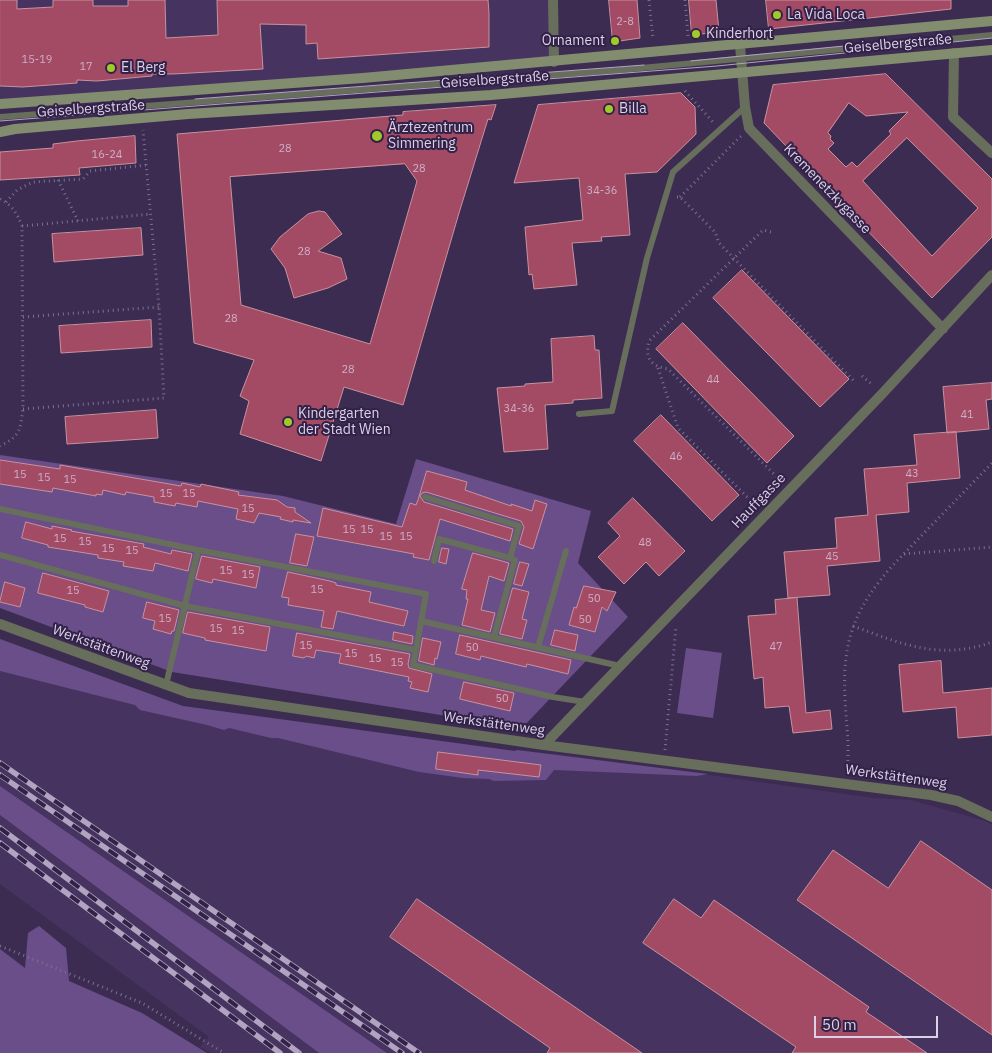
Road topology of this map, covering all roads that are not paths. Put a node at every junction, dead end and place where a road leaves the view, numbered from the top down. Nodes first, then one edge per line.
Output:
1 (554, 0) edge
2 (992, 20) edge
3 (992, 35) edge
4 (740, 45) junction
5 (992, 50) edge
6 (954, 53) junction
7 (742, 60) junction
8 (554, 62) junction
9 (742, 71) junction
10 (0, 104) edge
11 (745, 107) junction
12 (0, 118) edge
13 (0, 132) edge
14 (992, 153) edge
15 (992, 276) edge
16 (943, 329) junction
17 (579, 414) dead end
18 (425, 497) dead end
19 (0, 509) edge
20 (198, 550) junction
21 (566, 551) dead end
22 (0, 555) edge
23 (510, 558) junction
24 (434, 561) dead end
25 (185, 606) junction
26 (421, 621) junction
27 (0, 624) edge
28 (494, 637) junction
29 (538, 647) junction
30 (416, 650) junction
31 (620, 666) junction
32 (166, 685) junction
33 (585, 702) junction
34 (544, 745) junction
35 (992, 817) edge

1 - 8 street
2 - 4 main road, Geiselbergstraße
3 - 7 lane
4 - 7 street
4 - 8 main road, Geiselbergstraße
5 - 6 main road, Geiselbergstraße
6 - 9 main road, Geiselbergstraße
6 - 14 street
7 - 9 street
7 - 12 lane
8 - 10 main road, Geiselbergstraße
9 - 11 street
9 - 13 main road, Geiselbergstraße
11 - 16 street, Kremenetzkygasse
11 - 17 lane
15 - 16 street, Hauffgasse
16 - 31 street, Hauffgasse
18 - 23 lane
19 - 20 lane
20 - 25 lane
20 - 26 lane
21 - 29 lane
22 - 25 lane
23 - 24 lane
23 - 28 lane
25 - 30 lane
25 - 32 lane
26 - 28 lane
26 - 30 lane
27 - 32 street, Werkstättenweg
28 - 29 lane
29 - 31 lane
30 - 33 lane
31 - 33 street, Hauffgasse
32 - 34 street, Werkstättenweg
33 - 34 street, Hauffgasse
34 - 35 street, Werkstättenweg

